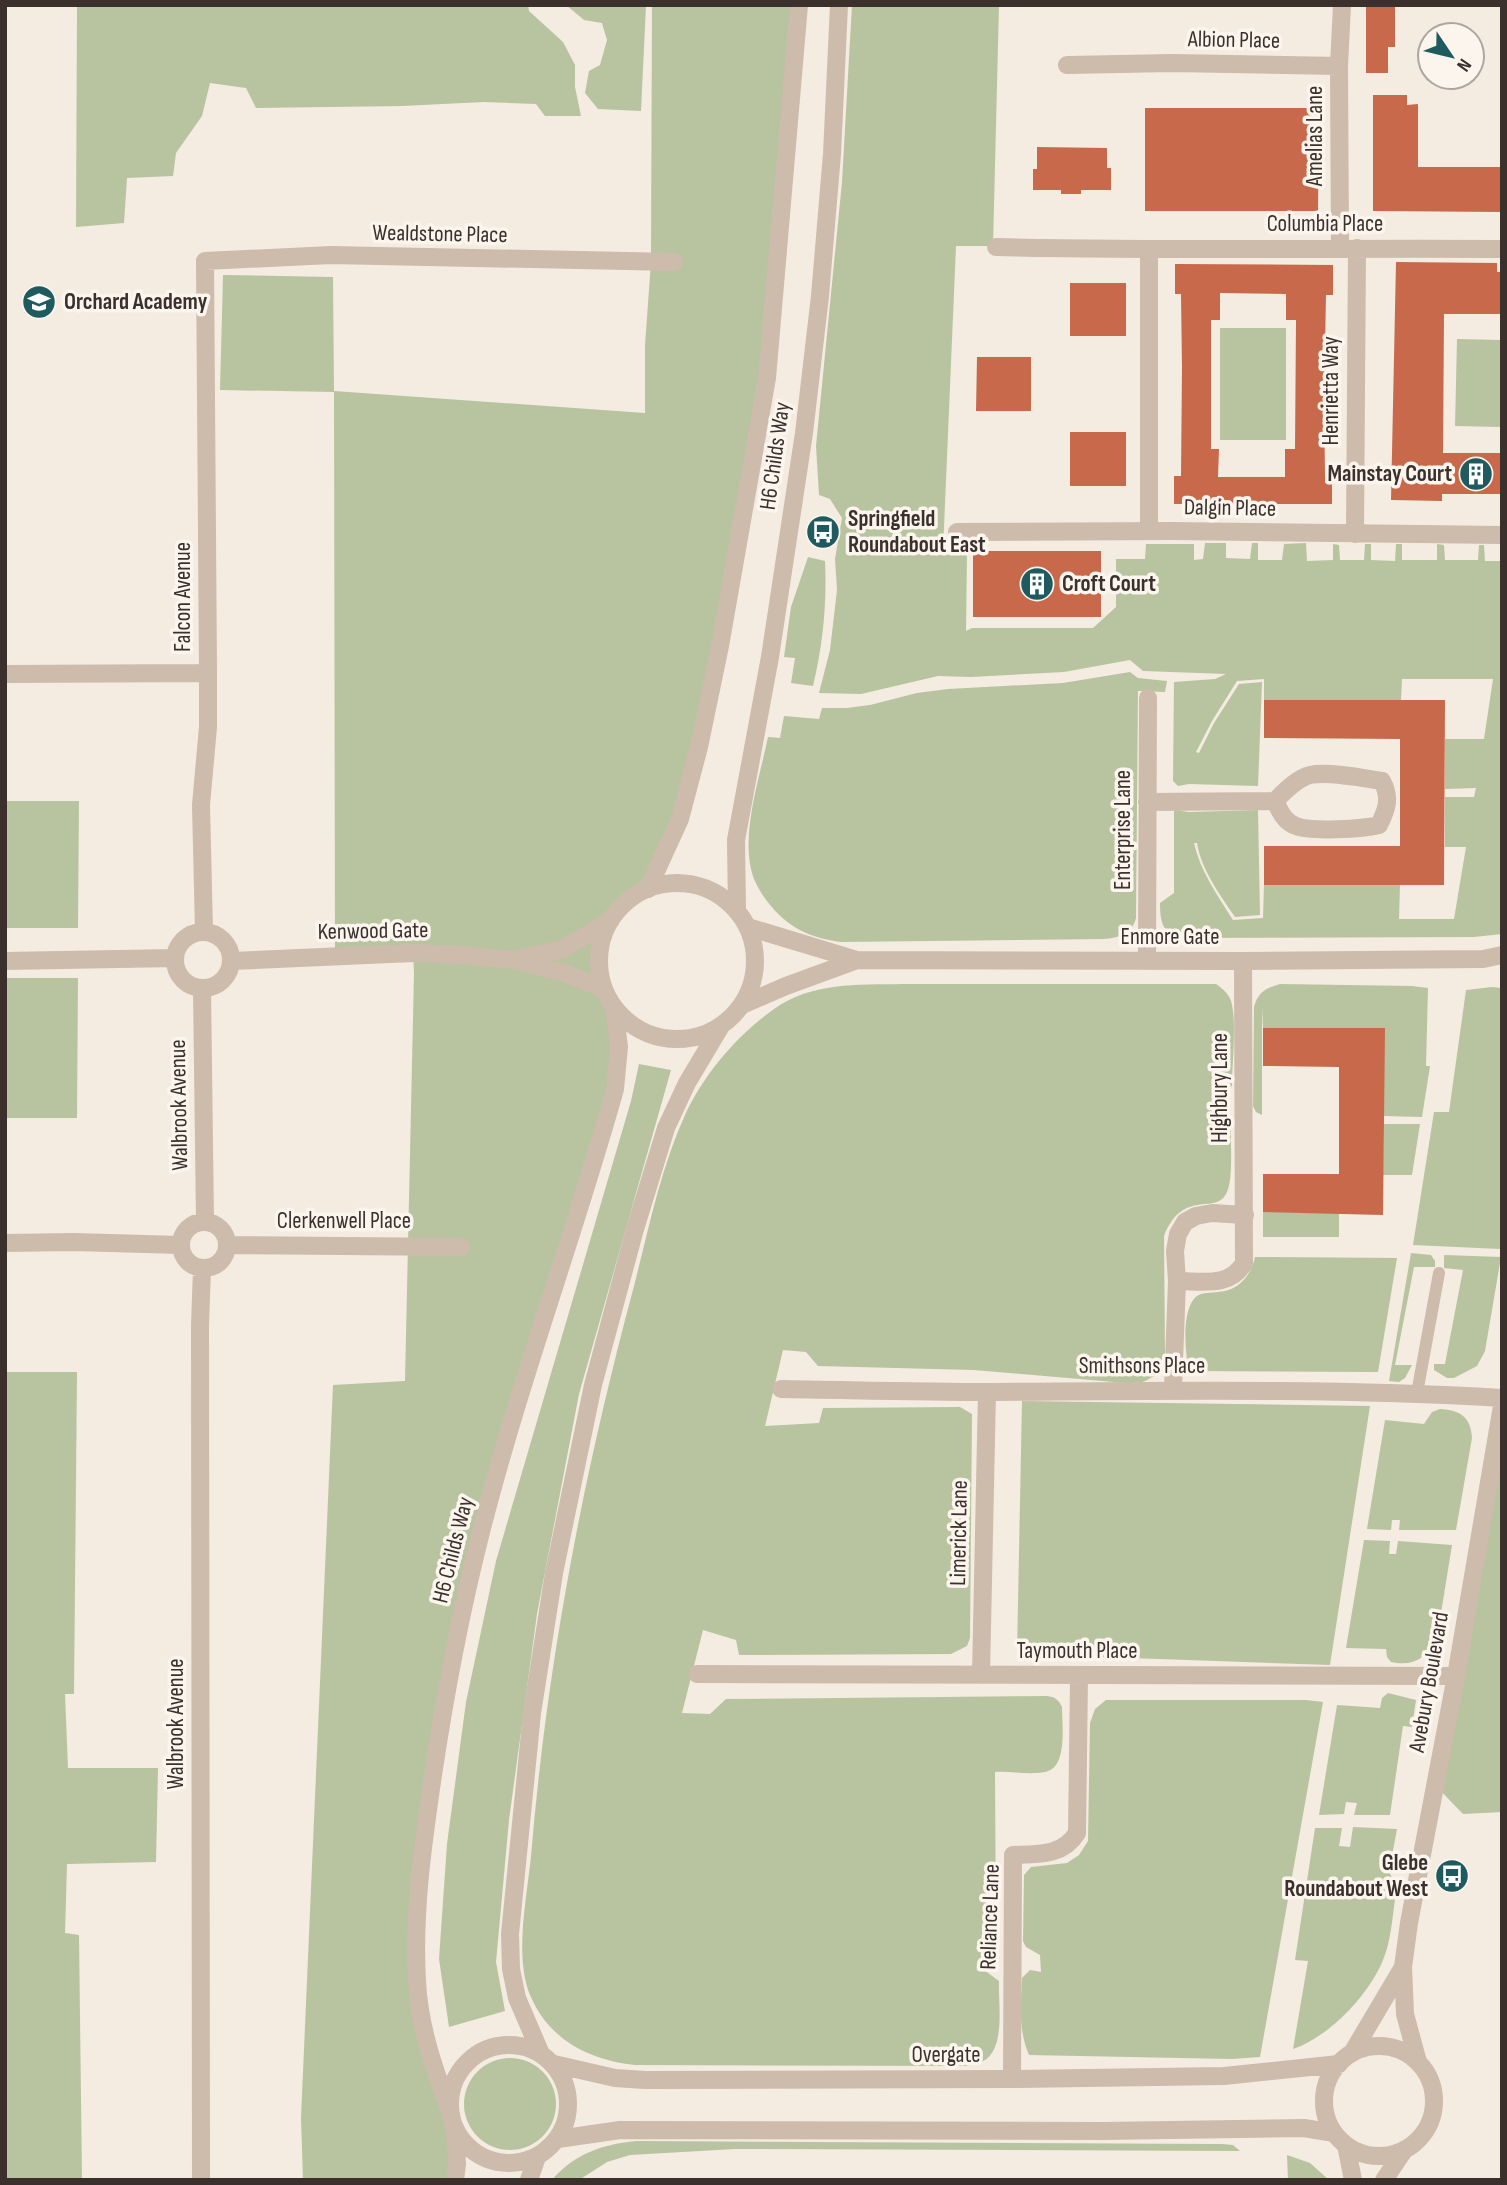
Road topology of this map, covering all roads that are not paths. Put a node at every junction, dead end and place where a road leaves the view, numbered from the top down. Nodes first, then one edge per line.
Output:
1 (799, 5) edge
2 (839, 5) edge
3 (1342, 5) edge
4 (1067, 65) dead end
5 (1339, 66) junction
6 (996, 247) dead end
7 (1348, 248) junction
8 (1502, 248) edge
9 (1149, 251) junction
10 (205, 261) joint
11 (674, 262) dead end
12 (1149, 531) junction
13 (957, 532) dead end
14 (1355, 534) junction
15 (1502, 535) edge
16 (208, 673) junction
17 (5, 674) edge
18 (1148, 698) dead end
19 (1275, 801) junction
20 (1147, 802) junction
21 (648, 889) junction
22 (737, 911) junction
23 (611, 920) junction
24 (748, 927) junction
25 (204, 931) junction
26 (1502, 955) edge
27 (175, 958) junction
28 (1483, 959) junction
29 (516, 960) junction
30 (857, 960) junction
31 (5, 961) edge
32 (232, 961) junction
33 (1147, 961) junction
34 (1244, 961) junction
35 (1502, 967) edge
36 (202, 988) junction
37 (604, 989) junction
38 (742, 1005) junction
39 (614, 1008) junction
40 (721, 1026) junction
41 (1245, 1215) junction
42 (205, 1221) junction
43 (5, 1243) edge
44 (180, 1245) junction
45 (227, 1245) junction
46 (461, 1247) dead end
47 (202, 1269) junction
48 (1439, 1273) dead end
49 (1177, 1280) junction
50 (781, 1389) dead end
51 (1173, 1389) junction
52 (986, 1392) junction
53 (1417, 1393) junction
54 (1502, 1398) edge
55 (1502, 1406) edge
56 (697, 1674) dead end
57 (981, 1675) junction
58 (1457, 1676) junction
59 (1079, 1677) junction
60 (1403, 1967) junction
61 (1346, 2058) junction
62 (547, 2059) junction
63 (1418, 2062) junction
64 (1012, 2079) junction
65 (453, 2122) junction
66 (558, 2139) junction
67 (1340, 2139) junction
68 (1405, 2149) junction
69 (537, 2157) junction
70 (201, 2180) edge
71 (455, 2180) edge
72 (529, 2180) edge
73 (1353, 2180) edge
74 (1384, 2180) edge

1 - 21 street, H6 Childs Way
2 - 22 street, H6 Childs Way
3 - 5 street
4 - 5 street, Albion Place
5 - 7 street, Amelias Lane
6 - 9 street, Columbia Place
7 - 8 street, Columbia Place
7 - 9 street, Columbia Place
7 - 14 street, Henrietta Way
9 - 12 street
10 - 11 street, Wealdstone Place
10 - 16 street, Falcon Avenue
12 - 13 street, Dalgin Place
12 - 14 street, Dalgin Place
14 - 15 street, Dalgin Place
16 - 17 street
16 - 25 street, Falcon Avenue
18 - 20 street, Enterprise Lane
19 - 19 street
19 - 20 street
20 - 33 street, Enterprise Lane
21 - 22 street
21 - 23 street
22 - 24 street
23 - 29 street, Kenwood Gate
23 - 37 street
24 - 30 street, Enmore Gate
24 - 38 street
25 - 27 street
25 - 32 street
26 - 28 street, Enmore Gate
27 - 31 street
27 - 36 street
28 - 34 street, Enmore Gate
28 - 35 street, Enmore Gate
29 - 32 street, Kenwood Gate
29 - 37 street, Kenwood Gate
30 - 33 street, Enmore Gate
30 - 38 street, Enmore Gate
32 - 36 street
33 - 34 street, Enmore Gate
34 - 41 street, Highbury Lane
36 - 42 street, Walbrook Avenue
37 - 39 street
38 - 40 street
39 - 40 street
39 - 65 street, H6 Childs Way
40 - 62 street
41 - 49 street
41 - 49 street, Highbury Lane
42 - 44 street
42 - 45 street
43 - 44 street
44 - 47 street
45 - 46 street, Clerkenwell Place
45 - 47 street
47 - 70 street, Walbrook Avenue
48 - 53 lane
49 - 51 street
50 - 52 street, Smithsons Place
51 - 52 street, Smithsons Place
51 - 53 street, Smithsons Place
52 - 57 street, Limerick Lane
53 - 54 street, Smithsons Place
55 - 58 street, Avebury Boulevard
56 - 57 street, Taymouth Place
57 - 59 street, Taymouth Place
58 - 59 street, Taymouth Place
58 - 60 street, Avebury Boulevard
59 - 64 street, Reliance Lane
60 - 61 street, Avebury Boulevard
60 - 63 street, Avebury Boulevard
61 - 63 street
61 - 64 street, Overgate
61 - 67 street
62 - 64 street, Overgate
62 - 65 street
62 - 66 street
63 - 68 street
65 - 69 street
65 - 71 street, H6 Childs Way
66 - 67 street
66 - 69 street
67 - 68 street
67 - 73 street
68 - 74 street
69 - 72 street

